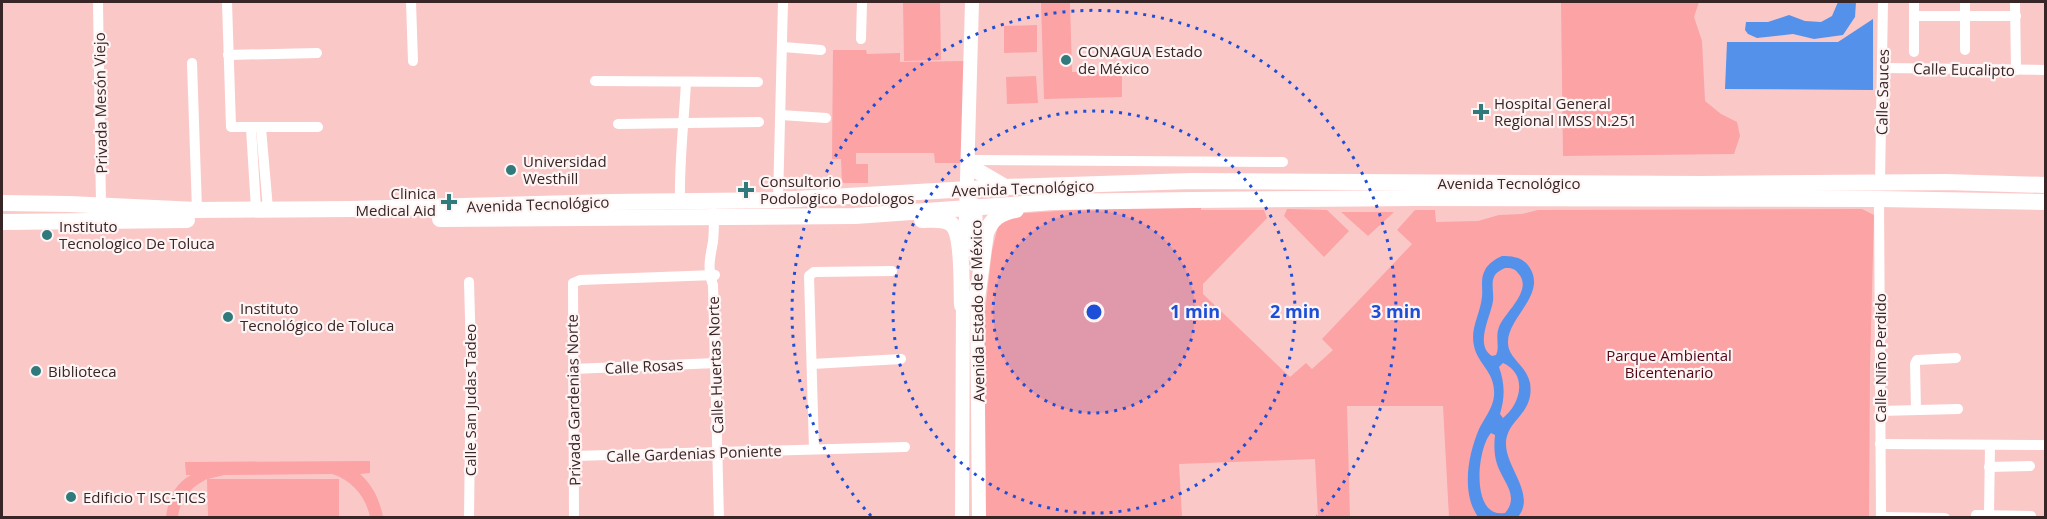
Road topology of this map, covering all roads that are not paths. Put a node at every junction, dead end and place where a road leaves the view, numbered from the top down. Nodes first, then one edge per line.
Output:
1 (98, 2) edge
2 (227, 2) edge
3 (411, 2) edge
4 (783, 2) edge
5 (862, 2) edge
6 (972, 2) edge
7 (1882, 2) edge
8 (1914, 2) edge
9 (1965, 2) edge
10 (2015, 2) edge
11 (1914, 16) junction
12 (1965, 16) junction
13 (2016, 16) junction
14 (861, 39) dead end
15 (783, 47) junction
16 (821, 50) dead end
17 (1965, 50) dead end
18 (1914, 52) dead end
19 (317, 53) dead end
20 (228, 55) junction
21 (413, 61) dead end
22 (192, 63) dead end
23 (1883, 68) junction
24 (2016, 70) junction
25 (2046, 70) edge
26 (595, 81) dead end
27 (686, 82) junction
28 (758, 82) dead end
29 (781, 115) junction
30 (826, 118) dead end
31 (759, 122) dead end
32 (684, 123) junction
33 (618, 124) dead end
34 (318, 127) dead end
35 (256, 128) junction
36 (972, 162) junction
37 (1283, 162) dead end
38 (2046, 185) edge
39 (1005, 187) junction
40 (971, 190) junction
41 (1879, 190) junction
42 (1742, 191) junction
43 (1945, 191) junction
44 (778, 200) junction
45 (680, 202) junction
46 (1053, 202) junction
47 (2046, 202) edge
48 (2, 203) edge
49 (36, 203) junction
50 (262, 203) junction
51 (101, 205) junction
52 (971, 207) junction
53 (714, 208) junction
54 (197, 210) junction
55 (855, 216) junction
56 (37, 221) junction
57 (2, 222) edge
58 (892, 271) dead end
59 (712, 278) junction
60 (469, 282) dead end
61 (970, 302) junction
62 (901, 358) dead end
63 (1956, 358) dead end
64 (716, 363) junction
65 (812, 364) junction
66 (573, 369) junction
67 (1958, 409) dead end
68 (1916, 410) junction
69 (1880, 411) junction
70 (1880, 444) junction
71 (1990, 445) junction
72 (2005, 445) junction
73 (2046, 445) edge
74 (905, 447) dead end
75 (814, 449) junction
76 (718, 451) junction
77 (574, 456) junction
78 (2030, 466) dead end
79 (1989, 467) junction
80 (2005, 467) junction
81 (1976, 515) dead end
82 (1989, 515) junction
83 (2031, 516) edge
84 (1881, 517) edge
85 (469, 518) edge
86 (574, 518) edge
87 (719, 518) edge
88 (962, 518) edge
89 (980, 518) edge
90 (1945, 518) edge

1 - 51 street, Privada Mesón Viejo
2 - 20 street
3 - 21 street
4 - 15 street
5 - 14 street
6 - 36 main road, Avenida Estado de México
7 - 23 street, Calle Sauces
8 - 11 street
9 - 12 street
10 - 13 street
11 - 12 street
11 - 18 street
12 - 13 street
12 - 17 street
13 - 24 street
15 - 16 street
15 - 29 street
19 - 20 street
20 - 35 street
22 - 54 street
23 - 24 street, Calle Eucalipto
23 - 41 street, Calle Sauces
24 - 25 street, Calle Eucalipto
26 - 27 street
27 - 28 street
27 - 32 street
29 - 30 street
29 - 44 street
31 - 32 street
32 - 33 street
32 - 45 street
34 - 35 street
35 - 50 street
36 - 37 street
36 - 39 main road
36 - 40 main road, Avenida Estado de México
38 - 43 main road, Avenida Tecnológico
39 - 40 main road, Avenida Tecnológico
39 - 42 main road, Avenida Tecnológico
40 - 44 main road, Avenida Tecnológico
40 - 52 main road, Avenida Estado de México
41 - 42 main road, Avenida Tecnológico
41 - 43 main road, Avenida Tecnológico
41 - 69 street, Calle Niño Perdido
42 - 46 main road, Avenida Tecnológico
43 - 47 main road, Avenida Tecnológico
44 - 53 main road, Avenida Tecnológico
45 - 50 main road, Avenida Tecnológico
45 - 53 main road, Avenida Tecnológico
46 - 52 main road, Avenida Tecnológico
46 - 61 main road
48 - 49 main road, Avenida Tecnológico
49 - 51 main road, Avenida Tecnológico
49 - 56 main road
50 - 54 main road, Avenida Tecnológico
51 - 54 main road, Avenida Tecnológico
52 - 55 main road, Avenida Tecnológico
52 - 61 main road, Avenida Estado de México
53 - 55 main road, Avenida Tecnológico
53 - 56 main road, Avenida Tecnológico
53 - 59 street, Calle Huertas Norte
55 - 61 main road
56 - 57 main road, Avenida Tecnológico
58 - 65 street
59 - 64 street, Calle Huertas Norte
59 - 66 street, Privada Gardenias Norte
60 - 85 street, Calle San Judas Tadeo
61 - 88 main road, Avenida Estado de México
61 - 89 main road, Avenida Estado de México
62 - 65 street
63 - 68 street
64 - 66 street, Calle Rosas
64 - 76 street, Calle Huertas Norte
65 - 75 street
66 - 77 street, Privada Gardenias Norte
67 - 68 street
68 - 69 street
69 - 70 street, Calle Niño Perdido
70 - 71 street
70 - 84 street, Calle Niño Perdido
71 - 72 street
71 - 79 street
72 - 73 street
72 - 80 street
74 - 75 street, Calle Gardenias Poniente
75 - 76 street, Calle Gardenias Poniente
76 - 77 street, Calle Gardenias Poniente
76 - 87 street, Calle Huertas Norte
77 - 86 street, Privada Gardenias Norte
78 - 80 street
79 - 80 street
79 - 82 street
81 - 82 street
82 - 83 street
84 - 90 street

